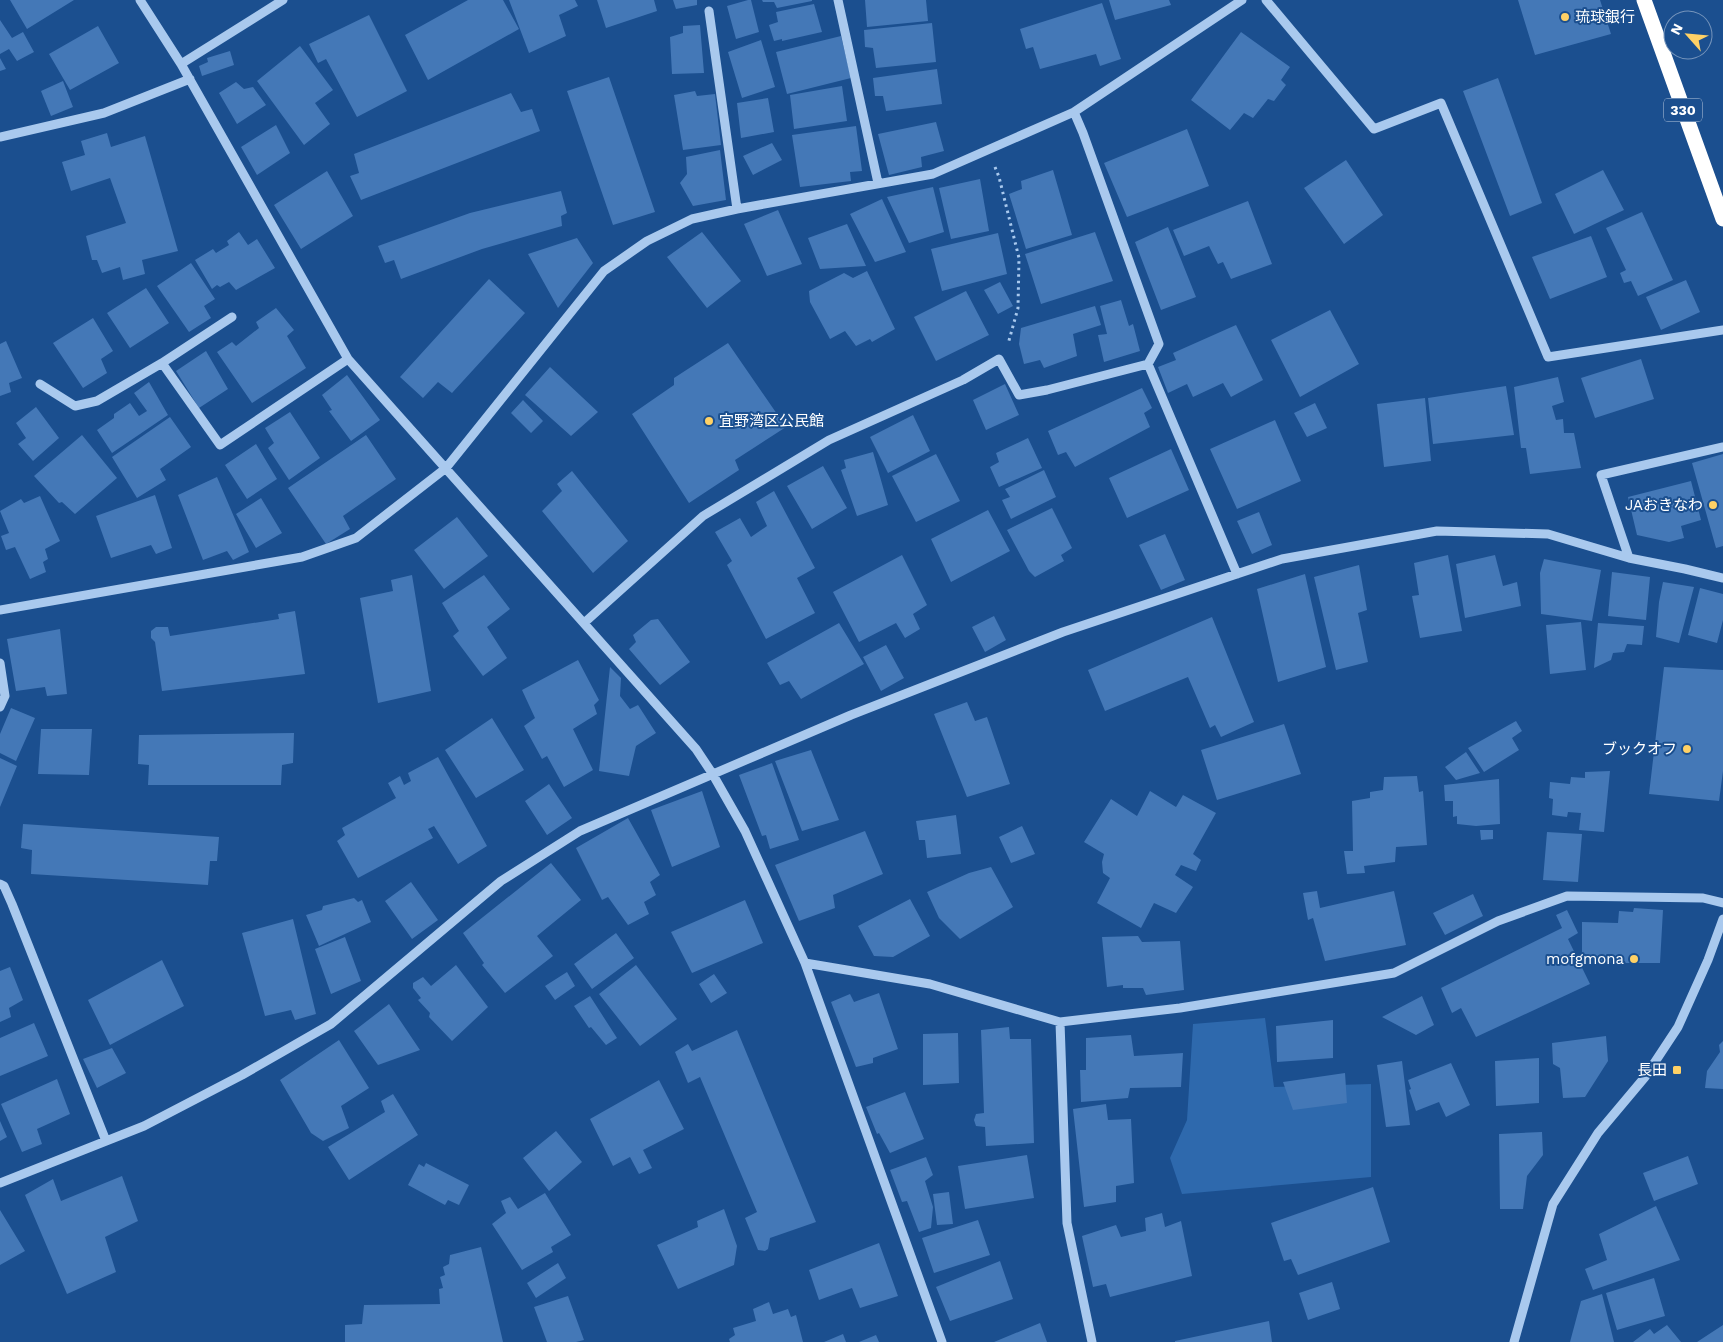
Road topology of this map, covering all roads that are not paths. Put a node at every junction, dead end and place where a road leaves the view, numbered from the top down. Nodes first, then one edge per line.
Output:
1 (140, 0) edge
2 (283, 0) edge
3 (838, 0) edge
4 (1242, 0) edge
5 (1266, 0) edge
6 (1644, 0) edge
7 (709, 11) dead end
8 (181, 64) junction
9 (190, 79) junction
10 (1074, 112) junction
11 (0, 137) edge
12 (878, 183) junction
13 (737, 208) junction
14 (1723, 219) edge
15 (232, 317) dead end
16 (1723, 330) edge
17 (348, 359) junction
18 (162, 362) junction
19 (1148, 364) junction
20 (40, 384) dead end
21 (1723, 447) edge
22 (446, 468) junction
23 (1630, 558) junction
24 (1237, 574) junction
25 (1723, 578) edge
26 (0, 610) edge
27 (584, 623) junction
28 (0, 664) edge
29 (0, 707) edge
30 (712, 773) junction
31 (0, 884) edge
32 (1723, 902) edge
33 (1723, 919) edge
34 (805, 963) junction
35 (1060, 1022) junction
36 (106, 1141) junction
37 (0, 1183) edge
38 (942, 1342) edge
39 (1092, 1342) edge
40 (1514, 1342) edge

1 - 8 street
2 - 8 street
3 - 12 street
4 - 10 street
5 - 16 street
6 - 14 highway, 330
7 - 13 street
8 - 9 street
9 - 11 street
9 - 17 street
10 - 12 street
10 - 19 street
12 - 13 street
13 - 22 street
15 - 18 street
17 - 18 street
17 - 22 street
18 - 20 street
19 - 24 street
19 - 27 street
21 - 23 street
22 - 26 street
22 - 27 street
23 - 24 street
23 - 25 street
24 - 30 street
27 - 30 street
28 - 29 street
30 - 34 street
30 - 36 street
31 - 36 street
32 - 35 street
33 - 40 street
34 - 35 street
34 - 38 street
35 - 39 street
36 - 37 street

